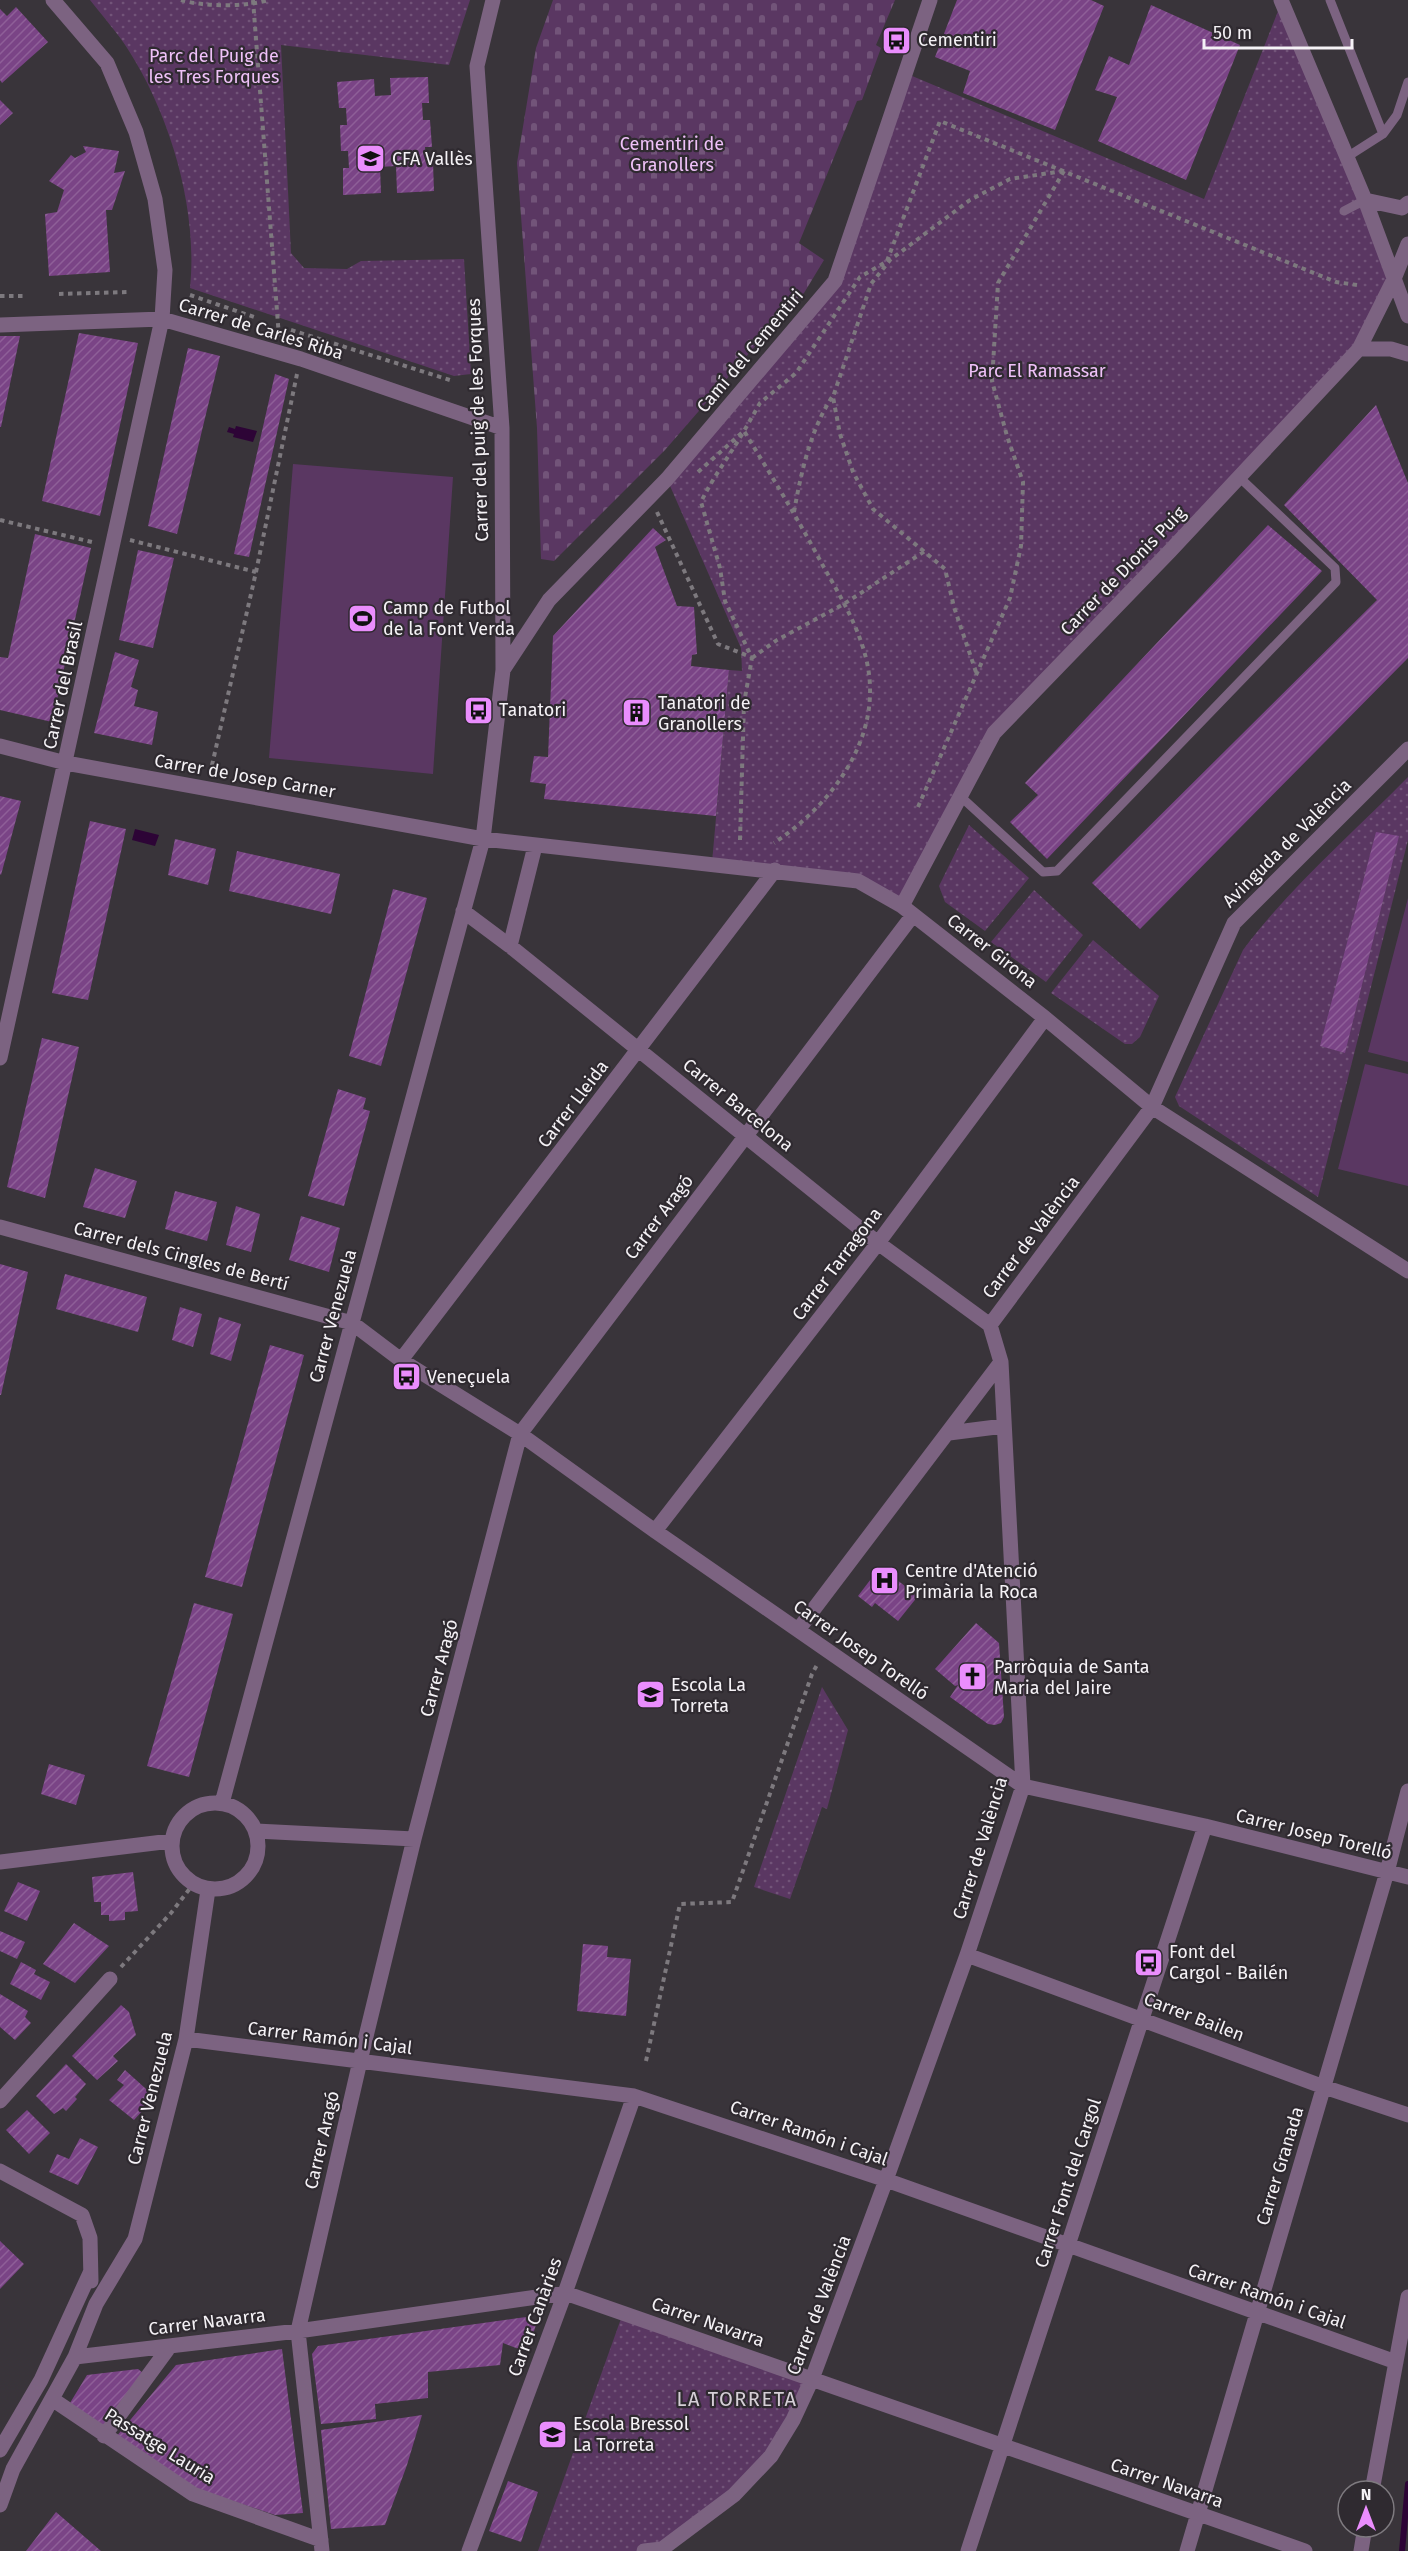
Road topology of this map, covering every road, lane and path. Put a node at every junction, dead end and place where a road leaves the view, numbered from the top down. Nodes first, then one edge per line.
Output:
1 (53, 0) edge
2 (181, 0) edge
3 (269, 0) edge
4 (493, 0) edge
5 (930, 0) edge
6 (1281, 0) edge
7 (1330, 0) edge
8 (253, 2) edge
9 (1408, 82) edge
10 (1383, 134) junction
11 (1347, 157) junction
12 (1064, 171) junction
13 (1365, 200) junction
14 (1408, 203) edge
15 (1344, 212) dead end
16 (1408, 244) edge
17 (888, 262) junction
18 (1394, 279) junction
19 (1357, 285) dead end
20 (130, 292) dead end
21 (59, 294) dead end
22 (190, 295) dead end
23 (0, 296) edge
24 (23, 296) dead end
25 (1408, 316) edge
26 (254, 317) dead end
27 (162, 320) junction
28 (0, 325) edge
29 (291, 330) dead end
30 (1359, 349) junction
31 (280, 353) junction
32 (1408, 354) edge
33 (300, 359) junction
34 (453, 381) dead end
35 (833, 397) junction
36 (502, 428) junction
37 (744, 431) junction
38 (1239, 477) junction
39 (691, 478) dead end
40 (650, 496) junction
41 (794, 513) junction
42 (0, 520) edge
43 (114, 541) junction
44 (925, 551) junction
45 (256, 572) junction
46 (844, 604) junction
47 (752, 658) junction
48 (503, 670) junction
49 (976, 672) junction
50 (0, 746) edge
51 (1408, 749) edge
52 (66, 763) junction
53 (207, 790) junction
54 (960, 796) junction
55 (918, 807) dead end
56 (483, 839) junction
57 (740, 840) dead end
58 (774, 843) dead end
59 (535, 846) junction
60 (775, 870) junction
61 (908, 910) junction
62 (463, 911) junction
63 (510, 946) junction
64 (1045, 1017) junction
65 (639, 1049) junction
66 (0, 1058) edge
67 (1152, 1107) junction
68 (744, 1136) junction
69 (0, 1227) edge
70 (878, 1243) junction
71 (1408, 1271) edge
72 (352, 1323) junction
73 (990, 1325) junction
74 (401, 1360) junction
75 (1001, 1362) junction
76 (1005, 1426) junction
77 (949, 1433) junction
78 (520, 1434) junction
79 (655, 1531) junction
80 (798, 1630) junction
81 (826, 1650) junction
82 (1023, 1786) junction
83 (1408, 1791) edge
84 (222, 1803) junction
85 (1205, 1826) junction
86 (256, 1831) junction
87 (414, 1839) junction
88 (171, 1841) junction
89 (0, 1862) edge
90 (1387, 1872) junction
91 (1408, 1877) edge
92 (201, 1887) junction
93 (967, 1955) junction
94 (110, 1979) joint
95 (1142, 2018) junction
96 (186, 2039) junction
97 (360, 2061) junction
98 (646, 2061) dead end
99 (1324, 2087) junction
100 (634, 2096) junction
101 (0, 2101) edge
102 (1408, 2115) edge
103 (0, 2171) edge
104 (886, 2180) junction
105 (1069, 2246) junction
106 (90, 2273) junction
107 (565, 2293) junction
108 (1408, 2297) edge
109 (96, 2304) junction
110 (1256, 2314) junction
111 (298, 2331) junction
112 (170, 2346) junction
113 (75, 2357) junction
114 (1396, 2362) junction
115 (812, 2379) junction
116 (52, 2399) junction
117 (104, 2436) junction
118 (1002, 2446) junction
119 (0, 2450) edge
120 (1374, 2479) edge
121 (0, 2505) edge
122 (1198, 2514) junction
123 (321, 2545) edge
124 (665, 2550) edge
125 (469, 2551) edge
126 (644, 2551) edge
127 (968, 2551) edge
128 (1186, 2551) edge
129 (1305, 2551) edge

1 - 27 street, Carrer del Brasil
2 - 8 path
3 - 8 path
4 - 36 street, Carrer del puig de les Forques
5 - 40 street, Camí del Cementiri
6 - 11 street
7 - 10 lane
8 - 31 path
9 - 10 lane
10 - 11 lane
11 - 13 street
12 - 17 path
12 - 17 path
12 - 19 path
12 - 49 path
13 - 14 street
13 - 15 lane
13 - 18 street
16 - 18 street, Carrer de Dionis Puig
17 - 35 path
17 - 37 path
18 - 25 street
18 - 30 street, Carrer de Dionis Puig
20 - 21 path
22 - 26 path
23 - 24 path
27 - 28 street, Carrer de Carles Riba
27 - 31 street, Carrer de Carles Riba
27 - 43 street, Carrer del Brasil
29 - 34 path
30 - 32 street
30 - 38 street, Carrer de Dionis Puig
31 - 33 street, Carrer de Carles Riba
33 - 36 street, Carrer de Carles Riba
33 - 45 path
35 - 41 path
35 - 44 path
36 - 48 street, Carrer del puig de les Forques
37 - 39 path
37 - 41 path
37 - 47 path
38 - 54 street, Carrer de Dionis Puig
38 - 54 lane
40 - 47 path
40 - 48 street, Camí del Cementiri
41 - 46 path
42 - 43 path
43 - 45 path
43 - 52 street, Carrer del Brasil
44 - 46 path
44 - 49 path
45 - 53 path
46 - 47 path
46 - 58 path
47 - 57 path
48 - 56 street, Carrer del puig de les Forques
49 - 55 path
50 - 52 street, Carrer de Josep Carner
51 - 67 street, Avinguda de València
52 - 53 street, Carrer de Josep Carner
52 - 66 street, Carrer del Brasil
53 - 56 street, Carrer de Josep Carner
54 - 61 street, Carrer de Dionis Puig
56 - 59 street, Carrer Girona
56 - 62 street, Carrer Venezuela
59 - 60 street, Carrer Girona
59 - 63 street
60 - 61 street, Carrer Girona
60 - 65 street, Carrer Lleida
61 - 64 street, Carrer Girona
61 - 68 street, Carrer Aragó
62 - 63 street, Carrer Barcelona
62 - 72 street, Carrer Venezuela
63 - 65 street, Carrer Barcelona
64 - 67 street, Carrer Girona
64 - 70 street, Carrer Tarragona
65 - 68 street, Carrer Barcelona
65 - 74 street, Carrer Lleida
67 - 71 street, Carrer Girona
67 - 73 street, Carrer de València
68 - 70 street, Carrer Barcelona
68 - 78 street, Carrer Aragó
69 - 72 street, Carrer dels Cingles de Bertí
70 - 73 street, Carrer Barcelona
70 - 79 street, Carrer Tarragona
72 - 74 street, Carrer Josep Torelló
72 - 84 street, Carrer Venezuela
73 - 75 street, Carrer de València
74 - 78 street, Carrer Josep Torelló
75 - 76 street, Carrer de València
75 - 77 street
76 - 77 street
76 - 82 street, Carrer de València
77 - 80 street
78 - 79 street, Carrer Josep Torelló
78 - 87 street, Carrer Aragó
79 - 80 street, Carrer Josep Torelló
80 - 81 street, Carrer Josep Torelló
81 - 82 street, Carrer Josep Torelló
81 - 98 path
82 - 85 street, Carrer Josep Torelló
82 - 93 street, Carrer de València
83 - 90 street, Carrer Granada
84 - 86 street
84 - 88 street
85 - 90 street, Carrer Josep Torelló
85 - 95 street, Carrer Font del Cargol
86 - 87 street
86 - 92 street
87 - 97 street, Carrer Aragó
88 - 89 street
88 - 92 street
90 - 91 street, Carrer Josep Torelló
90 - 99 street, Carrer Granada
92 - 94 path
92 - 96 street, Carrer Venezuela
93 - 95 street, Carrer Bailen
93 - 104 street, Carrer de València
94 - 101 street
95 - 99 street, Carrer Bailen
95 - 105 street, Carrer Font del Cargol
96 - 97 street, Carrer Ramón i Cajal
96 - 109 street, Carrer Venezuela
97 - 100 street, Carrer Ramón i Cajal
97 - 111 street, Carrer Aragó
99 - 102 street, Carrer Bailen
99 - 110 street, Carrer Granada
100 - 104 street, Carrer Ramón i Cajal
100 - 107 street, Carrer Canàries
103 - 106 street
104 - 105 street, Carrer Ramón i Cajal
104 - 115 street, Carrer de València
105 - 110 street, Carrer Ramón i Cajal
105 - 118 street, Carrer Font del Cargol
106 - 109 street
106 - 119 street
107 - 111 street, Carrer Navarra
107 - 115 street, Carrer Navarra
107 - 125 street, Carrer Canàries
108 - 114 street
109 - 113 street, Carrer Venezuela
110 - 114 street, Carrer Ramón i Cajal
110 - 122 street, Carrer Granada
111 - 112 street, Carrer Navarra
111 - 123 street, Carrer Aragó
112 - 113 street, Carrer Navarra
112 - 117 street
113 - 116 street, Carrer Venezuela
114 - 120 street
115 - 118 street, Carrer Navarra
115 - 124 street, Carrer de València
116 - 117 street, Passatge Lauria
116 - 121 street, Carrer Venezuela
117 - 123 street, Passatge Lauria
118 - 122 street, Carrer Navarra
118 - 127 street, Carrer Font del Cargol
122 - 128 street, Carrer Granada
122 - 129 street, Carrer Navarra
124 - 126 street, Carrer de València

